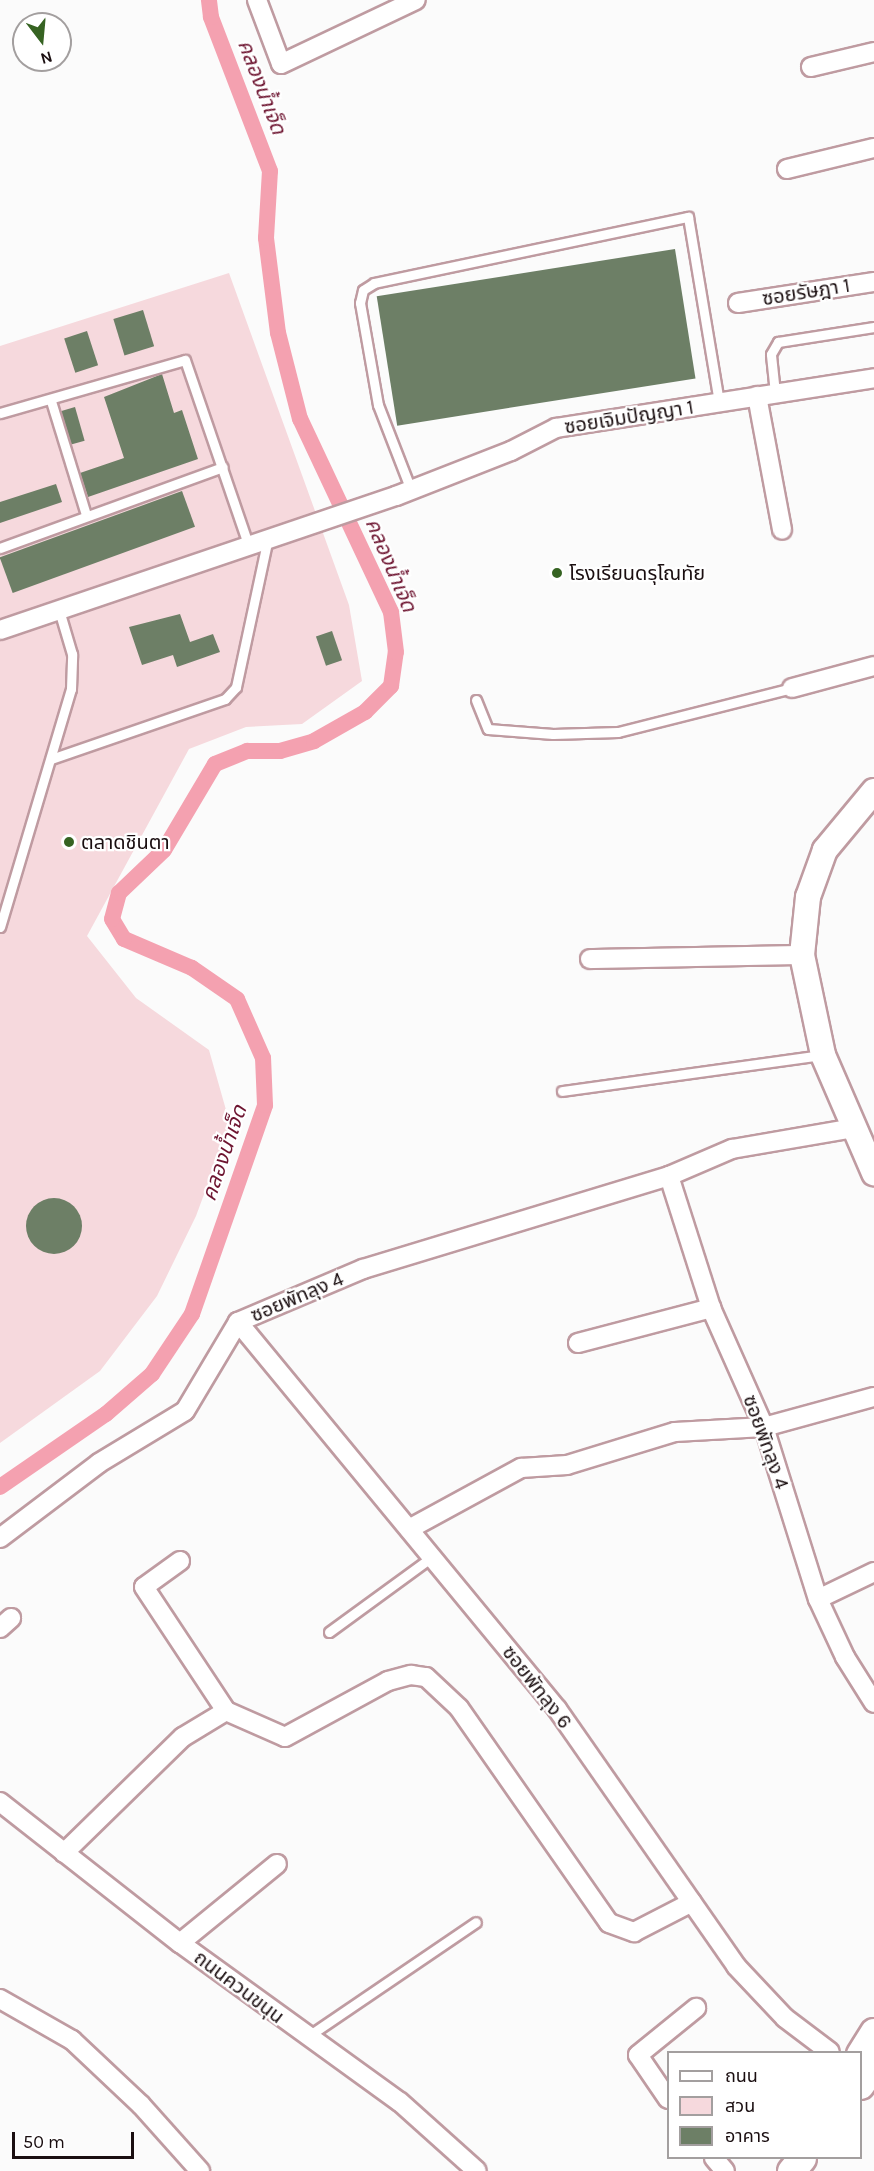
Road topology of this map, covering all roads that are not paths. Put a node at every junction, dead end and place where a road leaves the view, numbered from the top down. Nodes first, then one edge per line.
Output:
1 (257, 0) edge
2 (416, 0) edge
3 (874, 52) edge
4 (811, 68) dead end
5 (874, 148) edge
6 (787, 169) dead end
7 (874, 282) edge
8 (738, 303) dead end
9 (874, 327) edge
10 (874, 378) edge
11 (776, 393) junction
12 (757, 396) junction
13 (51, 401) junction
14 (719, 402) junction
15 (0, 413) edge
16 (223, 467) junction
17 (403, 493) junction
18 (86, 515) junction
19 (782, 530) dead end
20 (268, 538) junction
21 (248, 544) junction
22 (0, 548) edge
23 (59, 610) junction
24 (0, 630) edge
25 (874, 666) edge
26 (792, 688) joint
27 (476, 700) dead end
28 (51, 759) junction
29 (874, 790) edge
30 (0, 927) edge
31 (802, 955) junction
32 (590, 959) dead end
33 (823, 1055) junction
34 (562, 1092) dead end
35 (853, 1128) junction
36 (874, 1173) edge
37 (669, 1176) junction
38 (711, 1308) junction
39 (238, 1322) junction
40 (578, 1343) dead end
41 (874, 1397) edge
42 (764, 1427) junction
43 (409, 1529) junction
44 (0, 1538) edge
45 (432, 1557) junction
46 (180, 1561) dead end
47 (874, 1572) edge
48 (818, 1599) junction
49 (329, 1632) dead end
50 (874, 1703) edge
51 (226, 1711) junction
52 (0, 1802) edge
53 (64, 1853) junction
54 (277, 1864) dead end
55 (692, 1902) junction
56 (476, 1922) dead end
57 (180, 1943) junction
58 (0, 1999) edge
59 (696, 2008) dead end
60 (874, 2032) edge
61 (306, 2038) junction
62 (829, 2051) edge
63 (862, 2052) edge
64 (874, 2065) edge
65 (862, 2083) edge
66 (667, 2095) edge
67 (781, 2159) edge
68 (800, 2159) edge
69 (200, 2171) edge
70 (477, 2171) edge
71 (772, 2171) edge
72 (791, 2171) edge

1 - 2 street
3 - 4 street
5 - 6 street
7 - 8 street, ซอยรัษฎา 1
9 - 11 lane
10 - 11 street, ซอยเจิมปัญญา 1
11 - 12 street, ซอยเจิมปัญญา 1
12 - 14 street, ซอยเจิมปัญญา 1
12 - 19 street
13 - 15 lane
13 - 16 lane
13 - 18 lane
14 - 17 street, ซอยเจิมปัญญา 1
14 - 17 lane
16 - 18 lane
16 - 21 lane
17 - 20 street, ซอยเจิมปัญญา 1
18 - 22 lane
20 - 21 street, ซอยเจิมปัญญา 1
20 - 28 lane
21 - 23 street, ซอยเจิมปัญญา 1
23 - 24 street, ซอยเจิมปัญญา 1
23 - 28 lane
25 - 26 street
26 - 27 lane
28 - 30 lane
29 - 31 street
31 - 32 street
31 - 33 street
33 - 34 lane
33 - 35 street
35 - 36 street
35 - 37 street, ซอยพัทลุง 4
37 - 38 street, ซอยพัทลุง 4
37 - 39 street, ซอยพัทลุง 4
38 - 40 street
38 - 42 street, ซอยพัทลุง 4
39 - 43 street, ซอยพัทลุง 6
39 - 44 street, ซอยพัทลุง 4
41 - 42 street
42 - 43 street
42 - 48 street, ซอยพัทลุง 4
43 - 45 street, ซอยพัทลุง 6
45 - 49 lane
45 - 55 street, ซอยพัทลุง 6
46 - 51 street
47 - 48 street
48 - 50 street, ซอยพัทลุง 4
51 - 53 street
51 - 55 street
52 - 53 street, ถนนควนขนุน
53 - 57 street, ถนนควนขนุน
54 - 57 street
55 - 62 street, ซอยพัทลุง 6
56 - 61 lane
57 - 61 street, ถนนควนขนุน
58 - 69 street
59 - 66 street
60 - 63 main road
61 - 70 street, ถนนควนขนุน
64 - 65 main road
67 - 71 main road
68 - 72 main road

